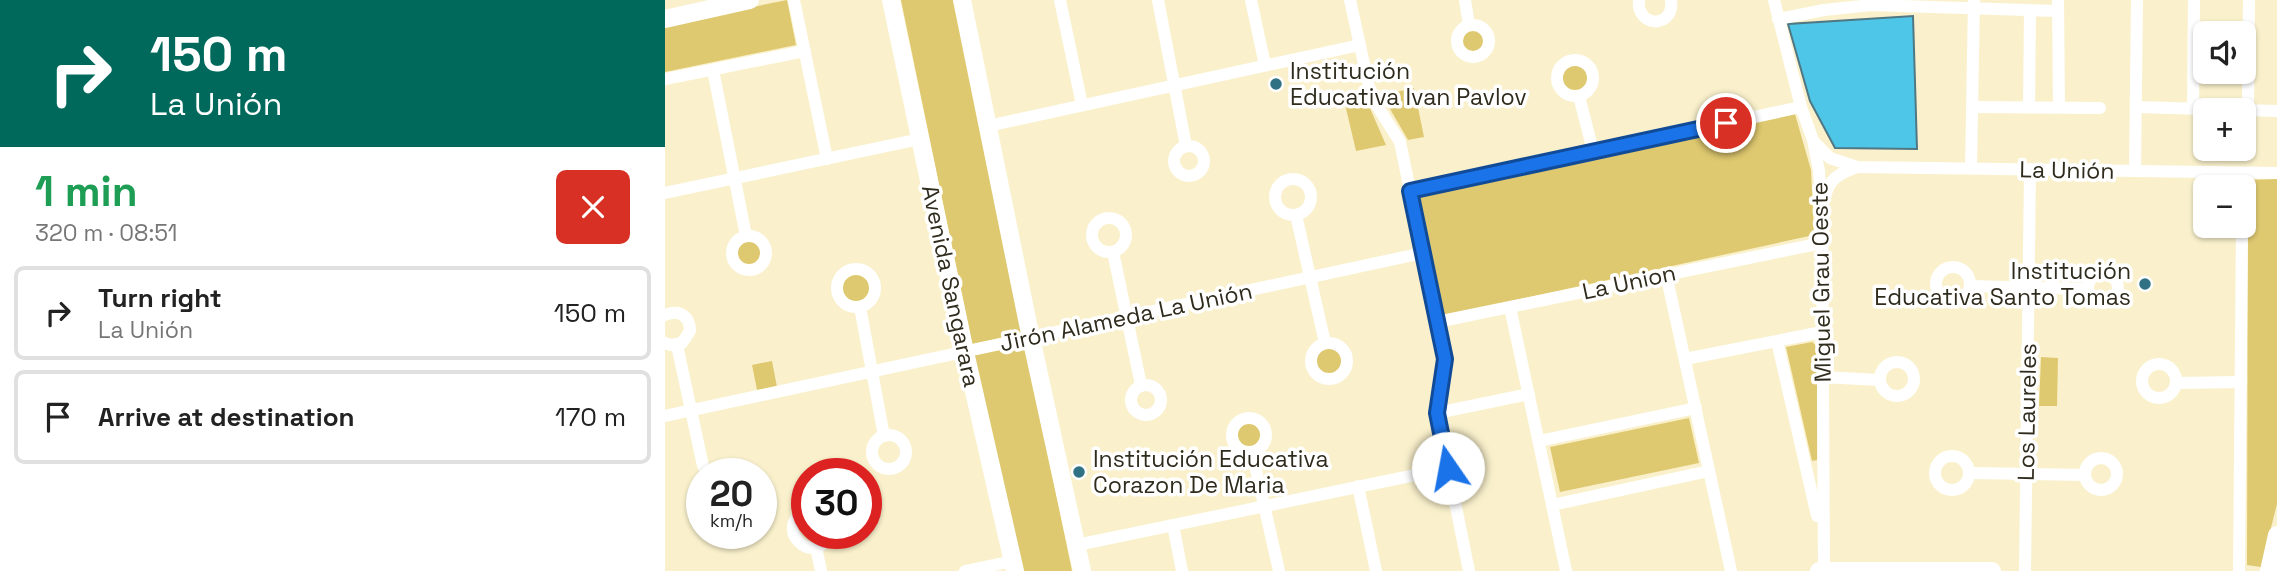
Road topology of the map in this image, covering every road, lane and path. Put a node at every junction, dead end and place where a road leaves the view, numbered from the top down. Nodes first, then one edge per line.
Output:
1 (750, 0) edge
2 (794, 0) edge
3 (891, 0) edge
4 (962, 0) edge
5 (1061, 0) edge
6 (1158, 0) edge
7 (1251, 0) edge
8 (1350, 0) edge
9 (1465, 0) edge
10 (1639, 0) edge
11 (1671, 0) edge
12 (1774, 0) edge
13 (2137, 0) edge
14 (2193, 0) edge
15 (2249, 0) edge
16 (1871, 3) edge
17 (1907, 3) edge
18 (1974, 4) edge
19 (2058, 5) edge
20 (2030, 10) junction
21 (665, 19) edge
22 (1778, 19) junction
23 (1469, 25) dead end
24 (1360, 45) junction
25 (805, 51) junction
26 (1265, 65) junction
27 (713, 70) junction
28 (665, 79) edge
29 (1175, 85) junction
30 (1579, 96) dead end
31 (2193, 98) edge
32 (2244, 98) edge
33 (1082, 105) junction
34 (1801, 107) junction
35 (1972, 107) junction
36 (2029, 107) junction
37 (2059, 107) junction
38 (2136, 107) junction
39 (2100, 108) dead end
40 (2193, 109) edge
41 (2256, 110) edge
42 (2277, 111) edge
43 (988, 126) junction
44 (920, 139) junction
45 (1813, 139) junction
46 (1186, 146) dead end
47 (1593, 152) junction
48 (827, 159) junction
49 (1857, 167) junction
50 (1971, 168) junction
51 (2029, 169) junction
52 (2135, 171) junction
53 (2242, 173) joint
54 (2277, 173) edge
55 (734, 178) junction
56 (1410, 191) junction
57 (665, 193) edge
58 (1822, 212) junction
59 (1296, 215) dead end
60 (746, 236) dead end
61 (2242, 238) edge
62 (1822, 243) junction
63 (1113, 252) dead end
64 (1423, 253) junction
65 (1666, 274) junction
66 (1311, 277) junction
67 (1970, 286) dead end
68 (2028, 287) junction
69 (2088, 289) dead end
70 (860, 307) dead end
71 (1510, 307) junction
72 (665, 315) edge
73 (1126, 317) junction
74 (1437, 321) junction
75 (1822, 332) junction
76 (1031, 337) junction
77 (1777, 341) junction
78 (1325, 343) dead end
79 (671, 344) edge
80 (965, 352) junction
81 (1685, 359) junction
82 (872, 371) junction
83 (1822, 377) junction
84 (1880, 380) dead end
85 (2241, 382) junction
86 (2176, 383) dead end
87 (1141, 386) dead end
88 (1529, 394) junction
89 (1696, 408) junction
90 (692, 410) junction
91 (1437, 413) junction
92 (665, 416) edge
93 (884, 436) dead end
94 (1539, 441) junction
95 (1252, 452) dead end
96 (701, 458) edge
97 (1448, 468) junction
98 (1709, 471) junction
99 (1970, 473) dead end
100 (2026, 473) junction
101 (2085, 475) dead end
102 (1358, 486) junction
103 (1552, 505) junction
104 (1265, 506) junction
105 (1173, 525) junction
106 (2277, 535) edge
107 (1823, 540) junction
108 (1077, 545) junction
109 (816, 549) edge
110 (1014, 566) edge
111 (821, 571) edge
112 (965, 571) edge
113 (1082, 571) edge
114 (1182, 571) edge
115 (1279, 571) edge
116 (1376, 571) edge
117 (1469, 571) edge
118 (1566, 571) edge
119 (1731, 571) edge
120 (1821, 571) edge
121 (1992, 571) edge
122 (2025, 571) edge
123 (2239, 571) edge
124 (2269, 571) edge

1 - 21 street
2 - 25 street
3 - 44 street, Avenida Sangarara
4 - 43 street
5 - 33 street
6 - 29 street
7 - 26 street
8 - 24 street
9 - 23 street
10 - 11 street
12 - 22 street, Miguel Grau Oeste
13 - 38 street
14 - 31 street
15 - 32 street
16 - 17 street
16 - 22 street
17 - 18 street
18 - 20 street
18 - 35 street
19 - 20 street
19 - 37 street
20 - 36 street
22 - 34 street, Miguel Grau Oeste
24 - 26 street
24 - 56 street
25 - 27 street
25 - 48 street
26 - 29 street
27 - 28 street
27 - 55 street
29 - 33 street
29 - 46 street
30 - 47 street
33 - 43 street
34 - 45 street, Miguel Grau Oeste
34 - 47 street
35 - 36 street
35 - 50 street
36 - 37 street
37 - 39 street
38 - 40 street
38 - 52 street
41 - 42 street
43 - 76 street
44 - 48 street
44 - 80 street, Avenida Sangarara
45 - 49 street, La Unión
45 - 58 street, Miguel Grau Oeste
47 - 56 street
48 - 55 street
49 - 50 street, La Unión
49 - 58 street
50 - 51 street, La Unión
51 - 52 street, La Unión
51 - 68 street, Los Laureles
52 - 53 street, La Unión
53 - 54 street, La Unión
55 - 57 street
55 - 60 street
56 - 64 street
58 - 62 street, Miguel Grau Oeste
59 - 66 street
61 - 85 street
62 - 65 street, La Union
62 - 75 street, Miguel Grau Oeste
63 - 73 street
64 - 66 street, Jirón Alameda La Unión
64 - 74 street
65 - 71 street, La Union
65 - 81 street
66 - 73 street, Jirón Alameda La Unión
66 - 78 street
67 - 68 street
68 - 69 street
68 - 100 street, Los Laureles
70 - 82 street
71 - 74 street, La Union
71 - 88 street
72 - 79 street
73 - 76 street, Jirón Alameda La Unión
73 - 87 street
74 - 91 street
75 - 77 street
75 - 83 street, Miguel Grau Oeste
76 - 80 street, Jirón Alameda La Unión
76 - 108 street
77 - 81 street
77 - 107 street
79 - 90 street
80 - 82 street, Jirón Alameda La Unión
80 - 110 street, Avenida Sangarara
81 - 89 street
82 - 90 street, Jirón Alameda La Unión
82 - 93 street
83 - 84 street
83 - 107 street, Miguel Grau Oeste
85 - 86 street
85 - 123 street
88 - 91 street
88 - 94 street
89 - 94 street
89 - 98 street
90 - 92 street, Jirón Alameda La Unión
90 - 96 street
91 - 97 street
94 - 103 street
95 - 104 street
97 - 102 street
97 - 117 street
98 - 103 street
98 - 119 street
99 - 100 street
100 - 101 street
100 - 122 street, Los Laureles
102 - 104 street
102 - 116 street
103 - 118 street
104 - 105 street
104 - 115 street
105 - 108 street
105 - 114 street
106 - 124 street
107 - 120 street, Miguel Grau Oeste
108 - 113 street
109 - 111 street
110 - 112 street
120 - 121 street

